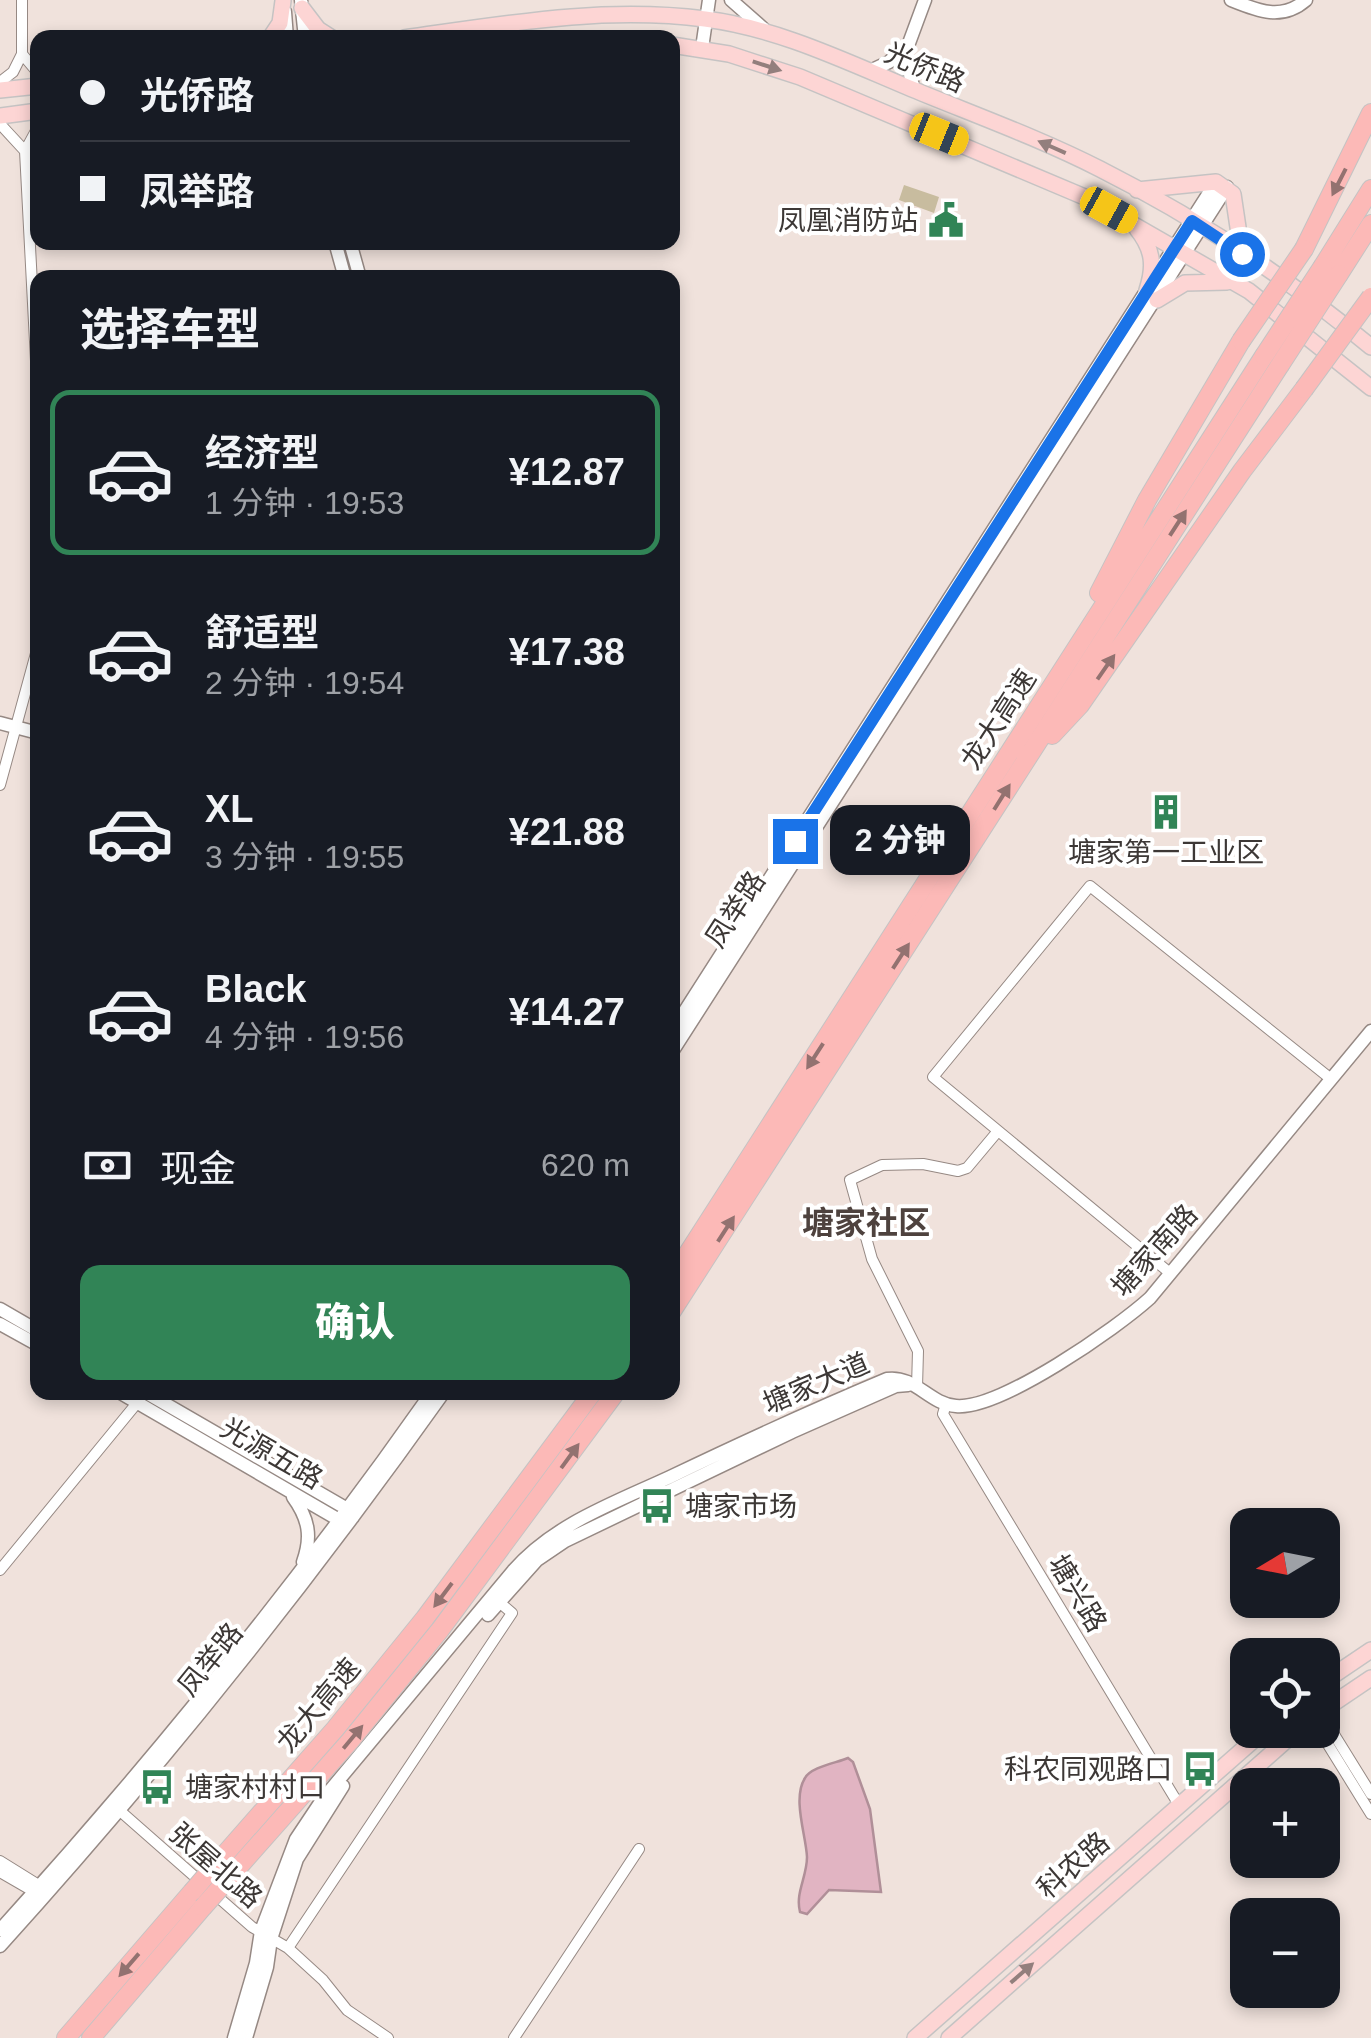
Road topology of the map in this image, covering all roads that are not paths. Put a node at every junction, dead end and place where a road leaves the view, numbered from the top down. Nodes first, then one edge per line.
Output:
1 (22, 0) edge
2 (283, 0) edge
3 (710, 0) edge
4 (731, 0) edge
5 (925, 0) edge
6 (1232, 0) edge
7 (1306, 0) edge
8 (302, 4) edge
9 (708, 19) junction
10 (275, 30) edge
11 (286, 30) edge
12 (304, 30) edge
13 (320, 30) edge
14 (465, 30) edge
15 (771, 34) junction
16 (906, 45) junction
17 (680, 46) edge
18 (702, 48) junction
19 (22, 54) junction
20 (30, 64) edge
21 (870, 71) junction
22 (0, 82) edge
23 (30, 87) edge
24 (0, 90) edge
25 (914, 90) junction
26 (30, 113) edge
27 (1371, 113) edge
28 (0, 116) edge
29 (0, 124) edge
30 (30, 142) edge
31 (25, 151) junction
32 (1222, 185) junction
33 (1371, 189) edge
34 (1137, 190) junction
35 (1131, 222) junction
36 (1197, 224) junction
37 (1371, 224) edge
38 (30, 246) edge
39 (1180, 250) junction
40 (1242, 254) junction
41 (1331, 270) junction
42 (1243, 288) junction
43 (1152, 295) junction
44 (1371, 297) edge
45 (1371, 347) edge
46 (1272, 361) junction
47 (1371, 388) edge
48 (30, 679) edge
49 (1031, 719) junction
50 (0, 723) edge
51 (18, 728) junction
52 (30, 731) edge
53 (1021, 768) junction
54 (0, 785) edge
55 (938, 883) junction
56 (680, 1022) edge
57 (1371, 1031) edge
58 (1330, 1079) junction
59 (998, 1132) junction
60 (680, 1266) edge
61 (1170, 1274) junction
62 (680, 1298) edge
63 (0, 1309) edge
64 (0, 1324) edge
65 (30, 1326) edge
66 (30, 1341) edge
67 (917, 1387) junction
68 (139, 1400) edge
69 (144, 1400) edge
70 (144, 1400) edge
71 (427, 1400) edge
72 (438, 1400) edge
73 (588, 1400) edge
74 (610, 1400) edge
75 (946, 1404) junction
76 (283, 1488) junction
77 (348, 1519) junction
78 (513, 1519) junction
79 (0, 1570) edge
80 (295, 1578) junction
81 (499, 1602) junction
82 (1371, 1650) edge
83 (1340, 1671) edge
84 (1371, 1678) edge
85 (1340, 1700) edge
86 (1340, 1743) edge
87 (1244, 1748) edge
88 (1278, 1748) edge
89 (1329, 1748) edge
90 (1371, 1794) edge
91 (1179, 1805) junction
92 (120, 1810) junction
93 (1371, 1814) edge
94 (639, 1849) dead end
95 (0, 1861) edge
96 (0, 1872) edge
97 (41, 1892) junction
98 (198, 1900) junction
99 (0, 1930) edge
100 (266, 1935) junction
101 (0, 1946) edge
102 (288, 1948) junction
103 (243, 2036) edge
104 (922, 2037) edge
105 (66, 2038) edge
106 (90, 2038) edge
107 (388, 2038) edge
108 (514, 2038) edge
109 (949, 2038) edge

1 - 19 street
2 - 10 main road
2 - 11 street
3 - 9 street
4 - 15 street
5 - 16 street
6 - 7 street
8 - 12 street
8 - 13 main road
9 - 14 main road, 光侨路
9 - 15 main road, 光侨路
9 - 18 street
15 - 21 main road, 光侨路
16 - 21 street
16 - 25 street
17 - 18 main road, 光侨路
18 -> 35 main road, 光侨路
19 - 20 street
19 - 22 street
21 - 25 main road, 光侨路
23 - 24 main road
34 -> 25 main road, 光侨路
26 - 28 main road
27 -> 49 highway, bridge
29 - 31 street
30 - 31 street
31 - 38 street
32 - 34 main road
32 - 36 street, 凤举路
32 - 40 main road
33 - 41 highway, 龙大高速
34 - 36 main road, 光侨路
35 - 39 main road, 光侨路
35 - 43 main road
36 - 39 street, 凤举路
36 - 40 main road, 光侨路
37 - 41 highway, 龙大高速
39 - 42 main road, 光侨路
39 - 43 street, 凤举路
40 - 45 main road, 光侨路
41 - 46 highway, 龙大高速, bridge
42 - 43 main road
42 - 47 main road, 光侨路
43 - 56 street, 凤举路
53 -> 44 highway, bridge
46 - 49 highway, 龙大高速
53 -> 46 highway, 龙大高速
48 - 51 street
49 - 55 highway, 龙大高速
50 - 51 street
51 - 52 street
51 - 54 street
55 -> 53 highway, 龙大高速
55 -> 60 highway, 龙大高速
62 -> 55 highway, 龙大高速
57 - 58 street, 塘家南路
58 - 59 street
58 - 61 street, 塘家南路
59 - 61 street
59 - 67 street
61 - 75 street, 塘家南路
63 - 65 street
64 - 66 street
67 - 75 street
67 - 81 street, 塘家大道
67 - 100 street, 塘家大道
68 - 79 street
69 - 76 street, 光源五路
70 - 77 street, 光源五路
71 - 77 street, 凤举路
72 - 77 street, 凤举路
73 - 78 highway, 龙大高速
78 -> 74 highway, 龙大高速
75 - 91 street, 塘兴路
76 - 77 street, 光源五路
76 - 80 street
77 - 80 street, 凤举路
77 - 92 street, 凤举路
78 -> 98 highway, 龙大高速, bridge
98 -> 78 highway, 龙大高速, bridge
80 - 97 street, 凤举路
81 - 100 street, 塘家大道
81 - 102 street
82 - 83 main road
84 - 85 main road
86 - 90 street
87 - 91 main road, 科农路
109 -> 88 main road, 科农路
89 - 93 street
91 - 104 main road, 科农路
92 - 97 street, 凤举路
92 - 100 street, 张屋北路
94 - 108 street
95 - 97 street
96 - 97 street
97 - 99 street, 凤举路
97 - 101 street, 凤举路
98 -> 105 highway, 龙大高速
98 - 106 highway, 龙大高速
100 - 102 street, 张屋北路
100 - 103 street, 塘家大道
102 - 107 street, 张屋北路

